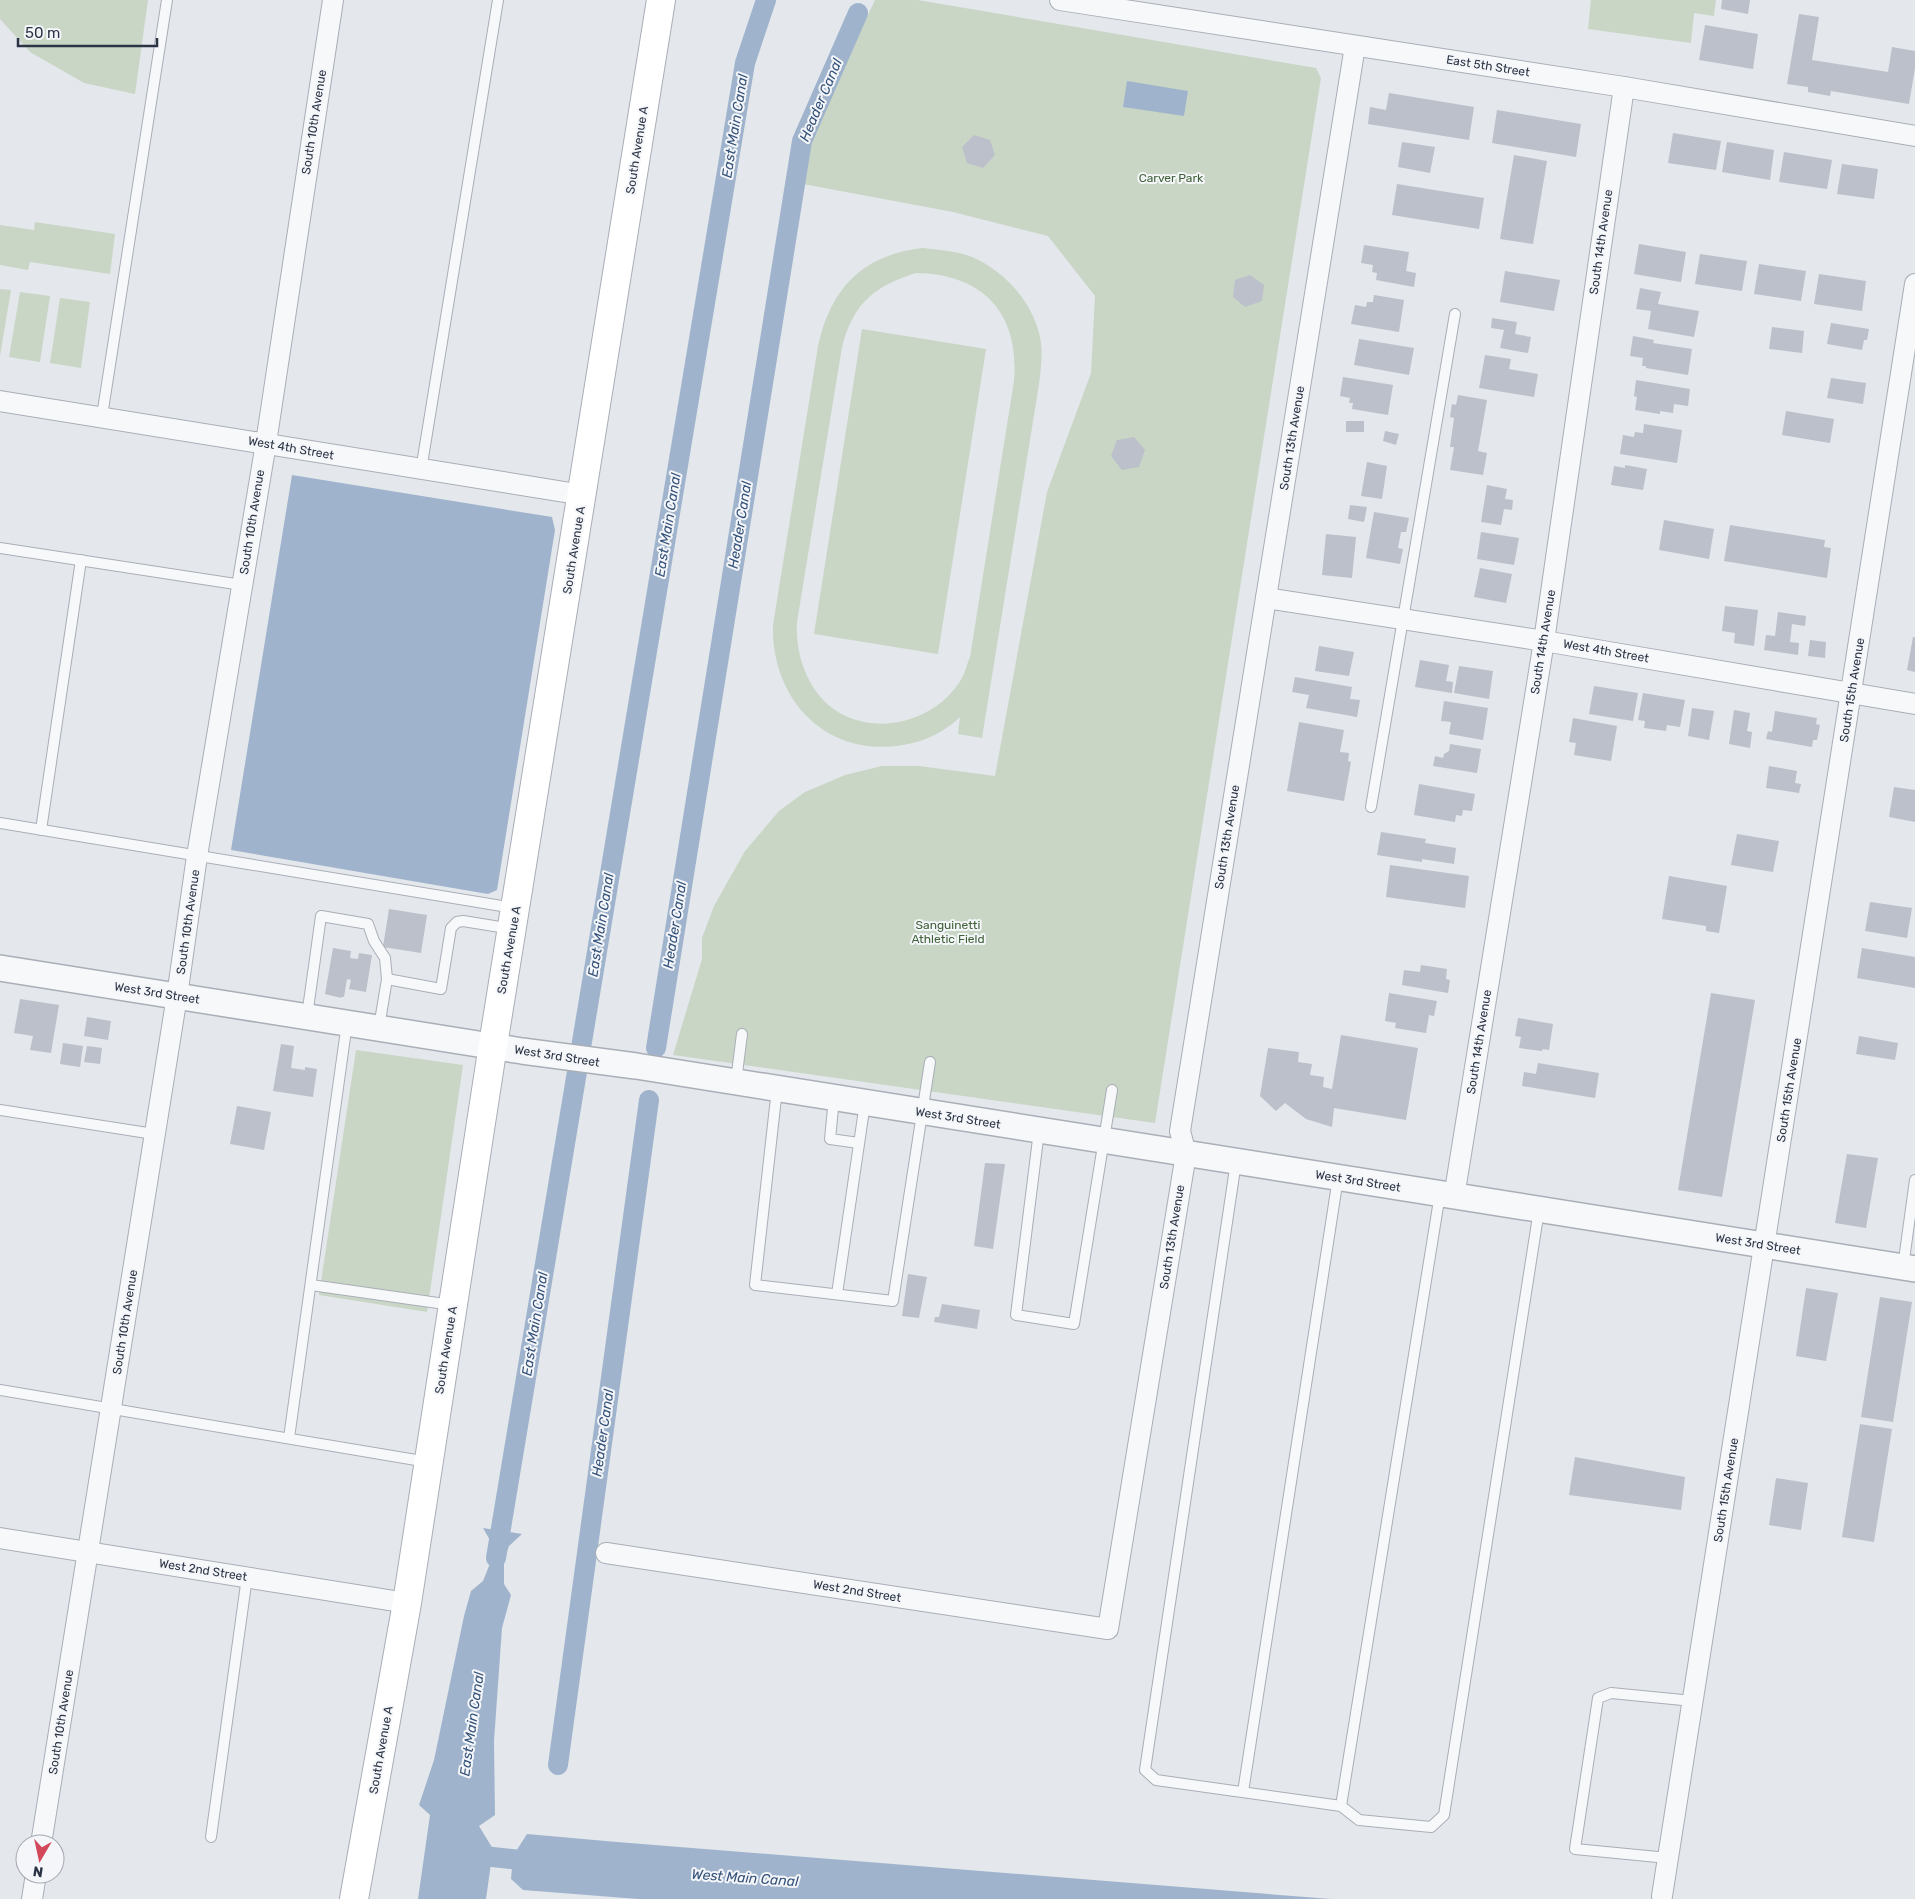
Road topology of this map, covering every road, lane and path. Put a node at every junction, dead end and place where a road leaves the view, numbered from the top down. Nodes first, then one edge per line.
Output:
1 (167, 0) edge
2 (333, 0) edge
3 (498, 0) edge
4 (661, 0) edge
5 (1060, 0) edge
6 (1355, 46) junction
7 (1624, 87) junction
8 (1915, 136) edge
9 (1915, 284) edge
10 (1455, 314) dead end
11 (0, 401) edge
12 (102, 416) junction
13 (266, 443) junction
14 (421, 470) junction
15 (583, 495) junction
16 (0, 548) edge
17 (81, 560) junction
18 (242, 585) junction
19 (1266, 598) junction
20 (1402, 619) junction
21 (1544, 641) junction
22 (1852, 692) junction
23 (1915, 704) edge
24 (1371, 807) dead end
25 (0, 823) edge
26 (41, 830) junction
27 (197, 856) junction
28 (514, 919) junction
29 (0, 968) edge
30 (387, 980) junction
31 (177, 996) junction
32 (307, 1016) junction
33 (348, 1022) junction
34 (379, 1027) junction
35 (742, 1034) dead end
36 (493, 1045) junction
37 (930, 1062) dead end
38 (736, 1082) junction
39 (776, 1089) junction
40 (1112, 1090) dead end
41 (834, 1098) junction
42 (865, 1103) junction
43 (0, 1110) edge
44 (923, 1112) junction
45 (1039, 1131) junction
46 (154, 1134) junction
47 (1103, 1141) junction
48 (859, 1143) junction
49 (1186, 1154) junction
50 (1236, 1162) junction
51 (1338, 1178) junction
52 (1915, 1180) edge
53 (1447, 1196) junction
54 (1539, 1210) junction
55 (1764, 1246) junction
56 (1909, 1268) edge
57 (311, 1285) junction
58 (837, 1294) junction
59 (453, 1305) junction
60 (0, 1390) edge
61 (112, 1407) junction
62 (289, 1438) junction
63 (429, 1462) junction
64 (0, 1538) edge
65 (88, 1552) junction
66 (606, 1553) dead end
67 (247, 1578) junction
68 (407, 1603) junction
69 (1108, 1628) joint
70 (1693, 1702) junction
71 (1243, 1792) junction
72 (1341, 1806) junction
73 (43, 1834) edge
74 (211, 1837) dead end
75 (1668, 1858) junction
76 (34, 1884) edge
77 (1662, 1896) dead end
78 (32, 1899) edge
79 (354, 1899) edge

1 - 12 lane
2 - 13 street, South 10th Avenue
3 - 14 lane
4 - 15 main road, South Avenue A
5 - 6 street, East 5th Street
6 - 7 street, East 5th Street
6 - 19 street, South 13th Avenue
7 - 8 street, East 5th Street
7 - 21 street, South 14th Avenue
9 - 22 street, South 15th Avenue
10 - 20 lane
11 - 12 street, West 4th Street
12 - 13 street, West 4th Street
13 - 14 street, West 4th Street
13 - 18 street, South 10th Avenue
14 - 15 street, West 4th Street
15 - 28 main road, South Avenue A
16 - 17 lane
17 - 18 lane
17 - 26 lane
18 - 27 street, South 10th Avenue
19 - 20 street, West 4th Street
19 - 49 street, South 13th Avenue
20 - 21 street, West 4th Street
20 - 24 lane
21 - 22 street, West 4th Street
21 - 53 street, South 14th Avenue
22 - 23 street, West 4th Street
22 - 55 street, South 15th Avenue
25 - 26 lane
26 - 27 lane
27 - 28 lane
27 - 31 street, South 10th Avenue
28 - 30 lane
28 - 36 main road, South Avenue A
29 - 31 street, West 3rd Street
30 - 32 lane
30 - 34 lane
31 - 32 street, West 3rd Street
31 - 46 street, South 10th Avenue
32 - 33 street, West 3rd Street
33 - 34 street, West 3rd Street
33 - 57 lane
34 - 36 street, West 3rd Street
35 - 38 lane
36 - 38 street, West 3rd Street
36 - 59 main road, South Avenue A
37 - 44 lane
38 - 39 street, West 3rd Street
39 - 41 street, West 3rd Street
39 - 58 lane
40 - 47 lane
41 - 42 street, West 3rd Street
41 - 48 lane
42 - 44 street, West 3rd Street
42 - 48 lane
43 - 46 lane
44 - 45 street, West 3rd Street
44 - 58 lane
45 - 47 street, West 3rd Street
45 - 47 lane
46 - 61 street, South 10th Avenue
47 - 49 street, West 3rd Street
48 - 58 lane
49 - 50 street, West 3rd Street
49 - 69 street, South 13th Avenue
50 - 51 street, West 3rd Street
50 - 71 lane
51 - 53 street, West 3rd Street
51 - 71 lane
52 - 56 lane
53 - 54 street, West 3rd Street
53 - 72 lane
54 - 55 street, West 3rd Street
54 - 72 lane
55 - 56 street, West 3rd Street
55 - 70 street, South 15th Avenue
57 - 59 lane
57 - 62 lane
59 - 63 main road, South Avenue A
60 - 61 lane
61 - 62 lane
61 - 65 street, South 10th Avenue
62 - 63 lane
63 - 68 main road, South Avenue A
64 - 65 street, West 2nd Street
65 - 67 street, West 2nd Street
65 - 73 street, South 10th Avenue
66 - 69 street, West 2nd Street
67 - 68 street, West 2nd Street
67 - 74 lane
68 - 79 main road, South Avenue A
70 - 75 street, South 15th Avenue
70 - 75 lane
71 - 72 lane
75 - 77 street, South 15th Avenue
76 - 78 street

